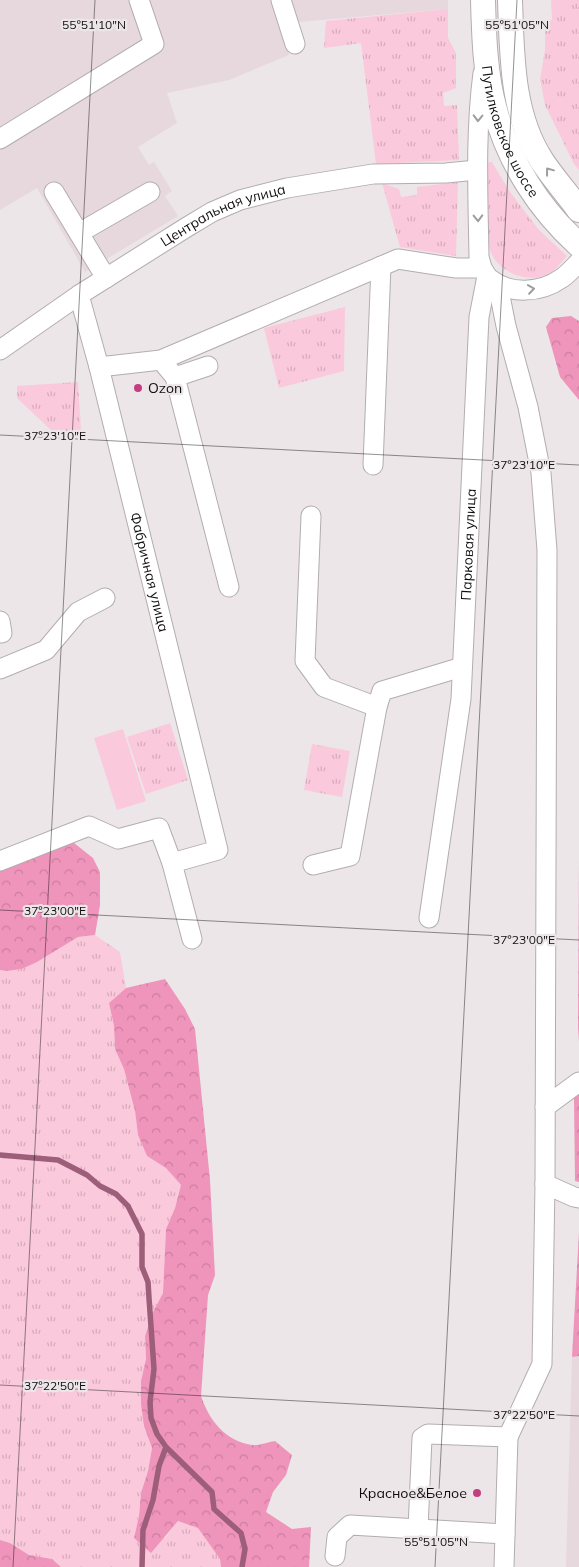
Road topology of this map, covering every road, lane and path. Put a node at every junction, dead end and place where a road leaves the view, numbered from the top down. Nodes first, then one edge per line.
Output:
1 (139, 0) edge
2 (282, 0) edge
3 (288, 0) edge
4 (483, 0) edge
5 (510, 0) edge
6 (295, 44) dead end
7 (485, 52) junction
8 (0, 139) edge
9 (478, 170) junction
10 (54, 192) dead end
11 (150, 192) dead end
12 (579, 210) edge
13 (79, 233) junction
14 (579, 245) edge
15 (579, 262) edge
16 (381, 266) junction
17 (489, 277) junction
18 (106, 278) junction
19 (79, 295) junction
20 (0, 350) edge
21 (161, 360) junction
22 (208, 366) dead end
23 (100, 367) junction
24 (175, 377) junction
25 (373, 465) dead end
26 (311, 516) dead end
27 (229, 587) dead end
28 (105, 598) dead end
29 (462, 667) junction
30 (0, 669) edge
31 (377, 708) junction
32 (0, 861) edge
33 (172, 863) junction
34 (313, 865) dead end
35 (429, 918) dead end
36 (192, 939) dead end
37 (579, 1082) edge
38 (545, 1107) junction
39 (545, 1184) junction
40 (579, 1198) edge
41 (508, 1437) junction
42 (418, 1529) junction
43 (505, 1534) junction
44 (336, 1556) dead end
45 (504, 1567) edge

1 - 8 street
2 - 3 street
2 - 6 street
4 - 7 main road, Путилковское шоссе
12 -> 5 main road, Путилковское шоссе
7 -> 9 street, Парковая улица
7 - 14 main road, Путилковское шоссе
9 -> 17 street, Парковая улица
9 - 18 street, Центральная улица
10 - 13 street
11 - 13 street
13 - 18 street
17 -> 15 street
16 - 17 street
16 - 21 street
16 - 25 street
17 - 29 street, Парковая улица
17 - 38 street
18 - 19 street, Центральная улица
19 - 20 street, Центральная улица
19 - 23 street, Фабричная улица
21 - 23 street
21 - 24 street
22 - 24 street
23 - 33 street, Фабричная улица
24 - 27 street
26 - 31 street
28 - 30 street
29 - 31 street
29 - 35 street, Парковая улица
31 - 34 street
32 - 33 street
33 - 36 street
37 - 38 street
38 - 39 street
39 - 40 street
39 - 41 street
41 - 42 street
41 - 43 street
42 - 43 street
42 - 44 street
43 - 45 street

